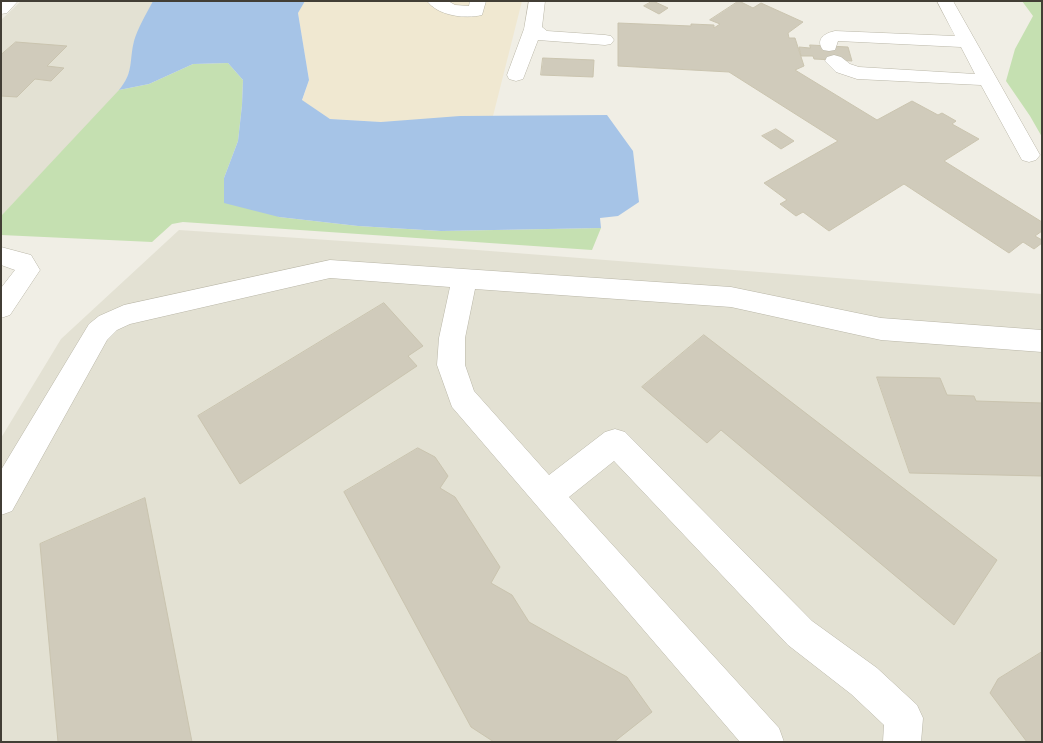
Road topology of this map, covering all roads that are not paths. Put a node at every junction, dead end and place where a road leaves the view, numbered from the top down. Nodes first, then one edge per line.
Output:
1 (10, 1) edge
2 (435, 1) edge
3 (478, 1) edge
4 (537, 1) edge
5 (945, 1) edge
6 (1, 9) edge
7 (533, 30) junction
8 (605, 40) dead end
9 (968, 42) junction
10 (516, 75) dead end
11 (986, 80) junction
12 (1028, 155) dead end
13 (1, 256) edge
14 (464, 279) junction
15 (1, 308) edge
16 (1042, 341) edge
17 (547, 495) junction
18 (1, 500) edge
19 (765, 742) edge
20 (902, 742) edge

1 - 6 street
2 - 3 street
4 - 7 street
5 - 9 street
7 - 8 street
7 - 10 street
9 - 11 street
9 - 11 street
11 - 12 street
13 - 15 street
14 - 16 street
14 - 17 street
14 - 18 street
17 - 19 street
17 - 20 street

